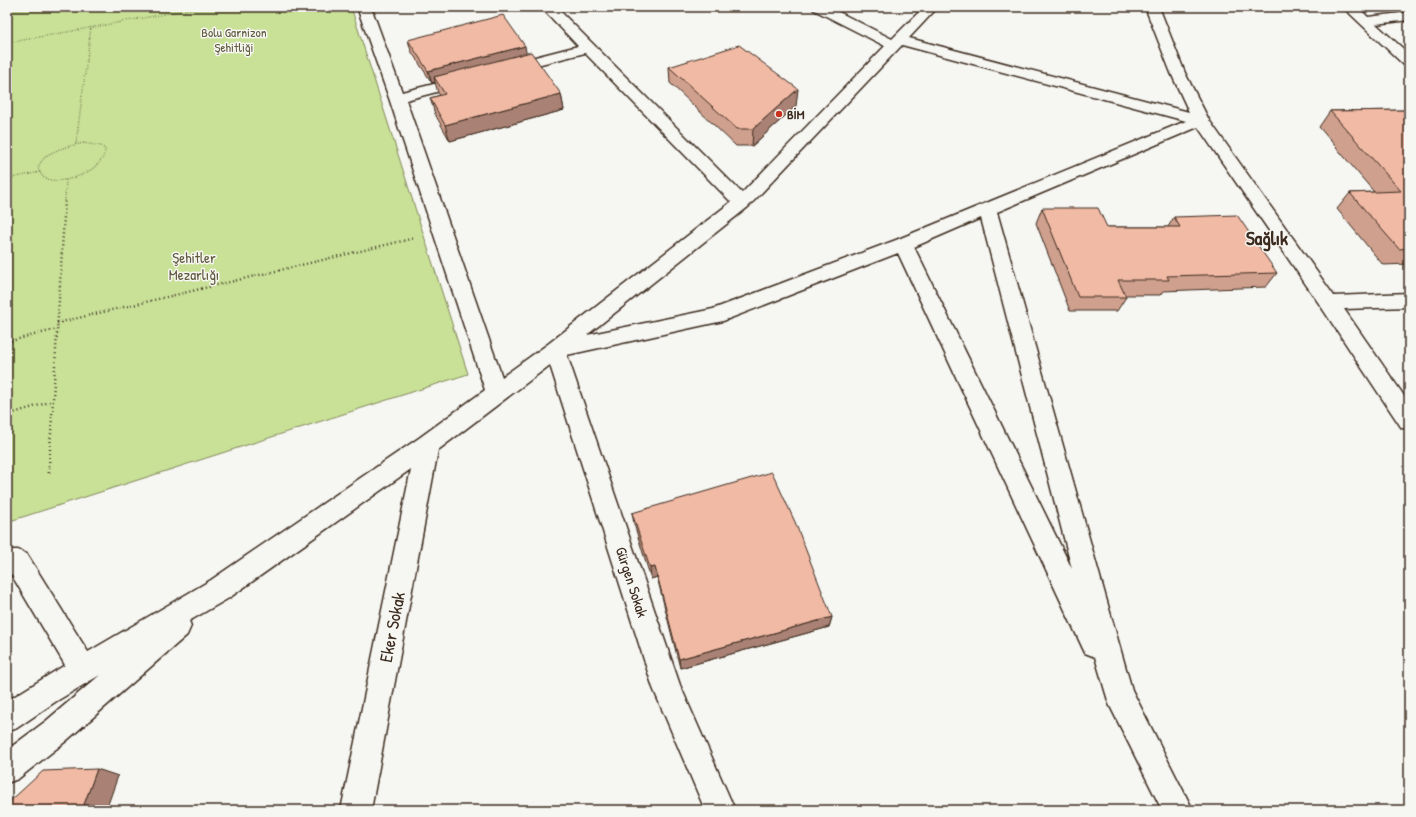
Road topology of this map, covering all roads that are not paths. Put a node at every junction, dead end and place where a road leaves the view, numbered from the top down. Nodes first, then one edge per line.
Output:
1 (364, 7) edge
2 (548, 7) edge
3 (819, 7) edge
4 (931, 7) edge
5 (1152, 7) edge
6 (1350, 7) edge
7 (1409, 16) edge
8 (1365, 21) junction
9 (896, 42) junction
10 (587, 48) junction
11 (1409, 62) edge
12 (496, 72) edge
13 (481, 76) edge
14 (397, 98) junction
15 (1201, 120) junction
16 (742, 203) junction
17 (987, 210) junction
18 (903, 244) junction
19 (1409, 300) edge
20 (1329, 303) junction
21 (555, 350) junction
22 (498, 393) junction
23 (1409, 421) edge
24 (427, 444) junction
25 (7, 562) edge
26 (220, 589) junction
27 (83, 670) junction
28 (1119, 694) junction
29 (7, 718) edge
30 (7, 768) edge
31 (356, 810) edge
32 (720, 810) edge
33 (1178, 810) edge

1 - 14 street
2 - 10 street
3 - 9 street
4 - 9 street
5 - 15 street
6 - 8 street
7 - 8 street
8 - 11 street
9 - 15 street
9 - 16 street
10 - 12 street
10 - 16 street
13 - 14 street
14 - 22 street
15 - 17 street
15 - 20 street
16 - 21 street
17 - 18 street
17 - 28 street
18 - 21 street
18 - 28 street
19 - 20 street
20 - 23 street
21 - 22 street
21 - 32 street, Gürgen Sokak
22 - 24 street
24 - 26 street
24 - 31 street, Eker Sokak
25 - 27 street
26 - 27 street
26 - 30 street
27 - 29 street
28 - 33 street

